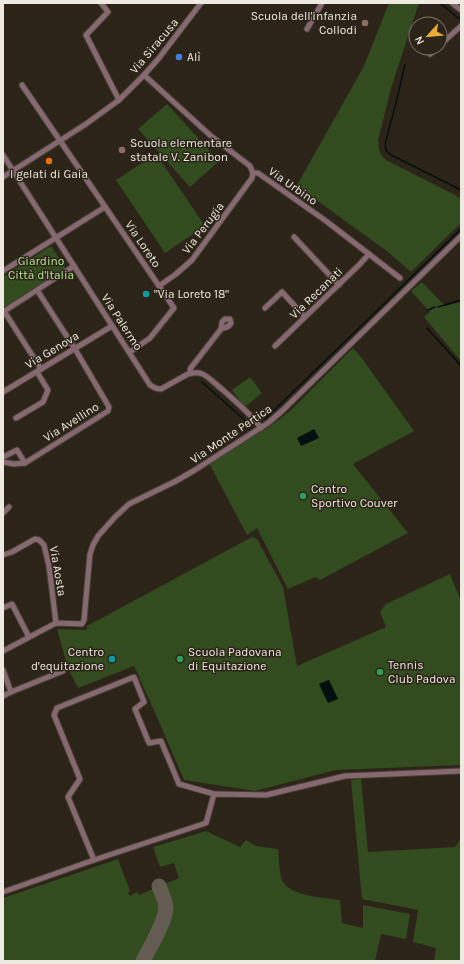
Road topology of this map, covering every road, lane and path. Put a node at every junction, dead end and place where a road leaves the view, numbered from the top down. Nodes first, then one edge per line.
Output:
1 (101, 3) edge
2 (202, 3) edge
3 (322, 3) edge
4 (452, 3) edge
5 (461, 10) edge
6 (461, 26) edge
7 (307, 29) dead end
8 (448, 38) edge
9 (144, 75) junction
10 (22, 85) dead end
11 (119, 100) junction
12 (60, 140) junction
13 (3, 155) edge
14 (13, 170) junction
15 (253, 172) junction
16 (3, 177) edge
17 (106, 207) junction
18 (461, 236) edge
19 (294, 237) dead end
20 (56, 238) junction
21 (369, 254) junction
22 (74, 266) junction
23 (3, 271) edge
24 (400, 278) dead end
25 (339, 285) junction
26 (159, 286) junction
27 (277, 287) dead end
28 (37, 290) junction
29 (282, 292) junction
30 (265, 308) dead end
31 (4, 311) edge
32 (305, 317) junction
33 (112, 326) junction
34 (221, 329) dead end
35 (276, 346) dead end
36 (75, 349) junction
37 (130, 352) junction
38 (39, 370) junction
39 (191, 373) junction
40 (3, 392) edge
41 (16, 418) dead end
42 (261, 428) junction
43 (3, 458) edge
44 (3, 462) edge
45 (25, 463) junction
46 (9, 507) dead end
47 (3, 513) edge
48 (3, 555) edge
49 (3, 608) edge
50 (56, 623) junction
51 (28, 637) junction
52 (3, 651) edge
53 (3, 670) edge
54 (63, 671) dead end
55 (11, 692) junction
56 (3, 696) edge
57 (461, 771) edge
58 (214, 794) junction
59 (94, 860) junction
60 (3, 892) edge

1 - 11 street
2 - 9 street, Via Siracusa
3 - 7 street
4 - 5 street
6 - 8 street
9 - 11 street, Via Siracusa
9 - 15 street, Via Urbino
10 - 12 street, Via Loreto
11 - 12 street, Via Siracusa
12 - 14 street, Via Siracusa
12 - 17 street, Via Loreto
13 - 14 street, Via Palermo
14 - 16 street, Via Siracusa
14 - 20 street, Via Palermo
15 - 21 street, Via Urbino
15 - 26 street, Via Perugia
17 - 20 street
17 - 26 street, Via Loreto
18 - 42 street, Via Monte Pertica
19 - 25 street
20 - 22 street, Via Palermo
20 - 23 street
21 - 24 street, Via Urbino
21 - 25 street, Via Recanati
22 - 28 street
22 - 33 street, Via Palermo
25 - 32 street, Via Recanati
26 - 37 street, Via Loreto
27 - 29 street
28 - 31 street
28 - 36 street
29 - 30 street
29 - 32 street
31 - 38 street
32 - 35 street, Via Recanati
33 - 36 street, Via Genova
33 - 37 street, Via Palermo
34 - 39 street
36 - 38 street, Via Genova
36 - 45 street, Via Avellino
37 - 39 street, Via Palermo
38 - 40 street, Via Genova
38 - 41 street
39 - 42 street
42 - 50 street, Via Monte Pertica
43 - 45 street
44 - 45 street
46 - 47 street
48 - 50 street, Via Aosta
49 - 51 street
50 - 51 street
51 - 52 street
53 - 55 street
54 - 55 street
55 - 56 street
57 - 58 street
58 - 59 street
58 - 59 street
59 - 60 street

